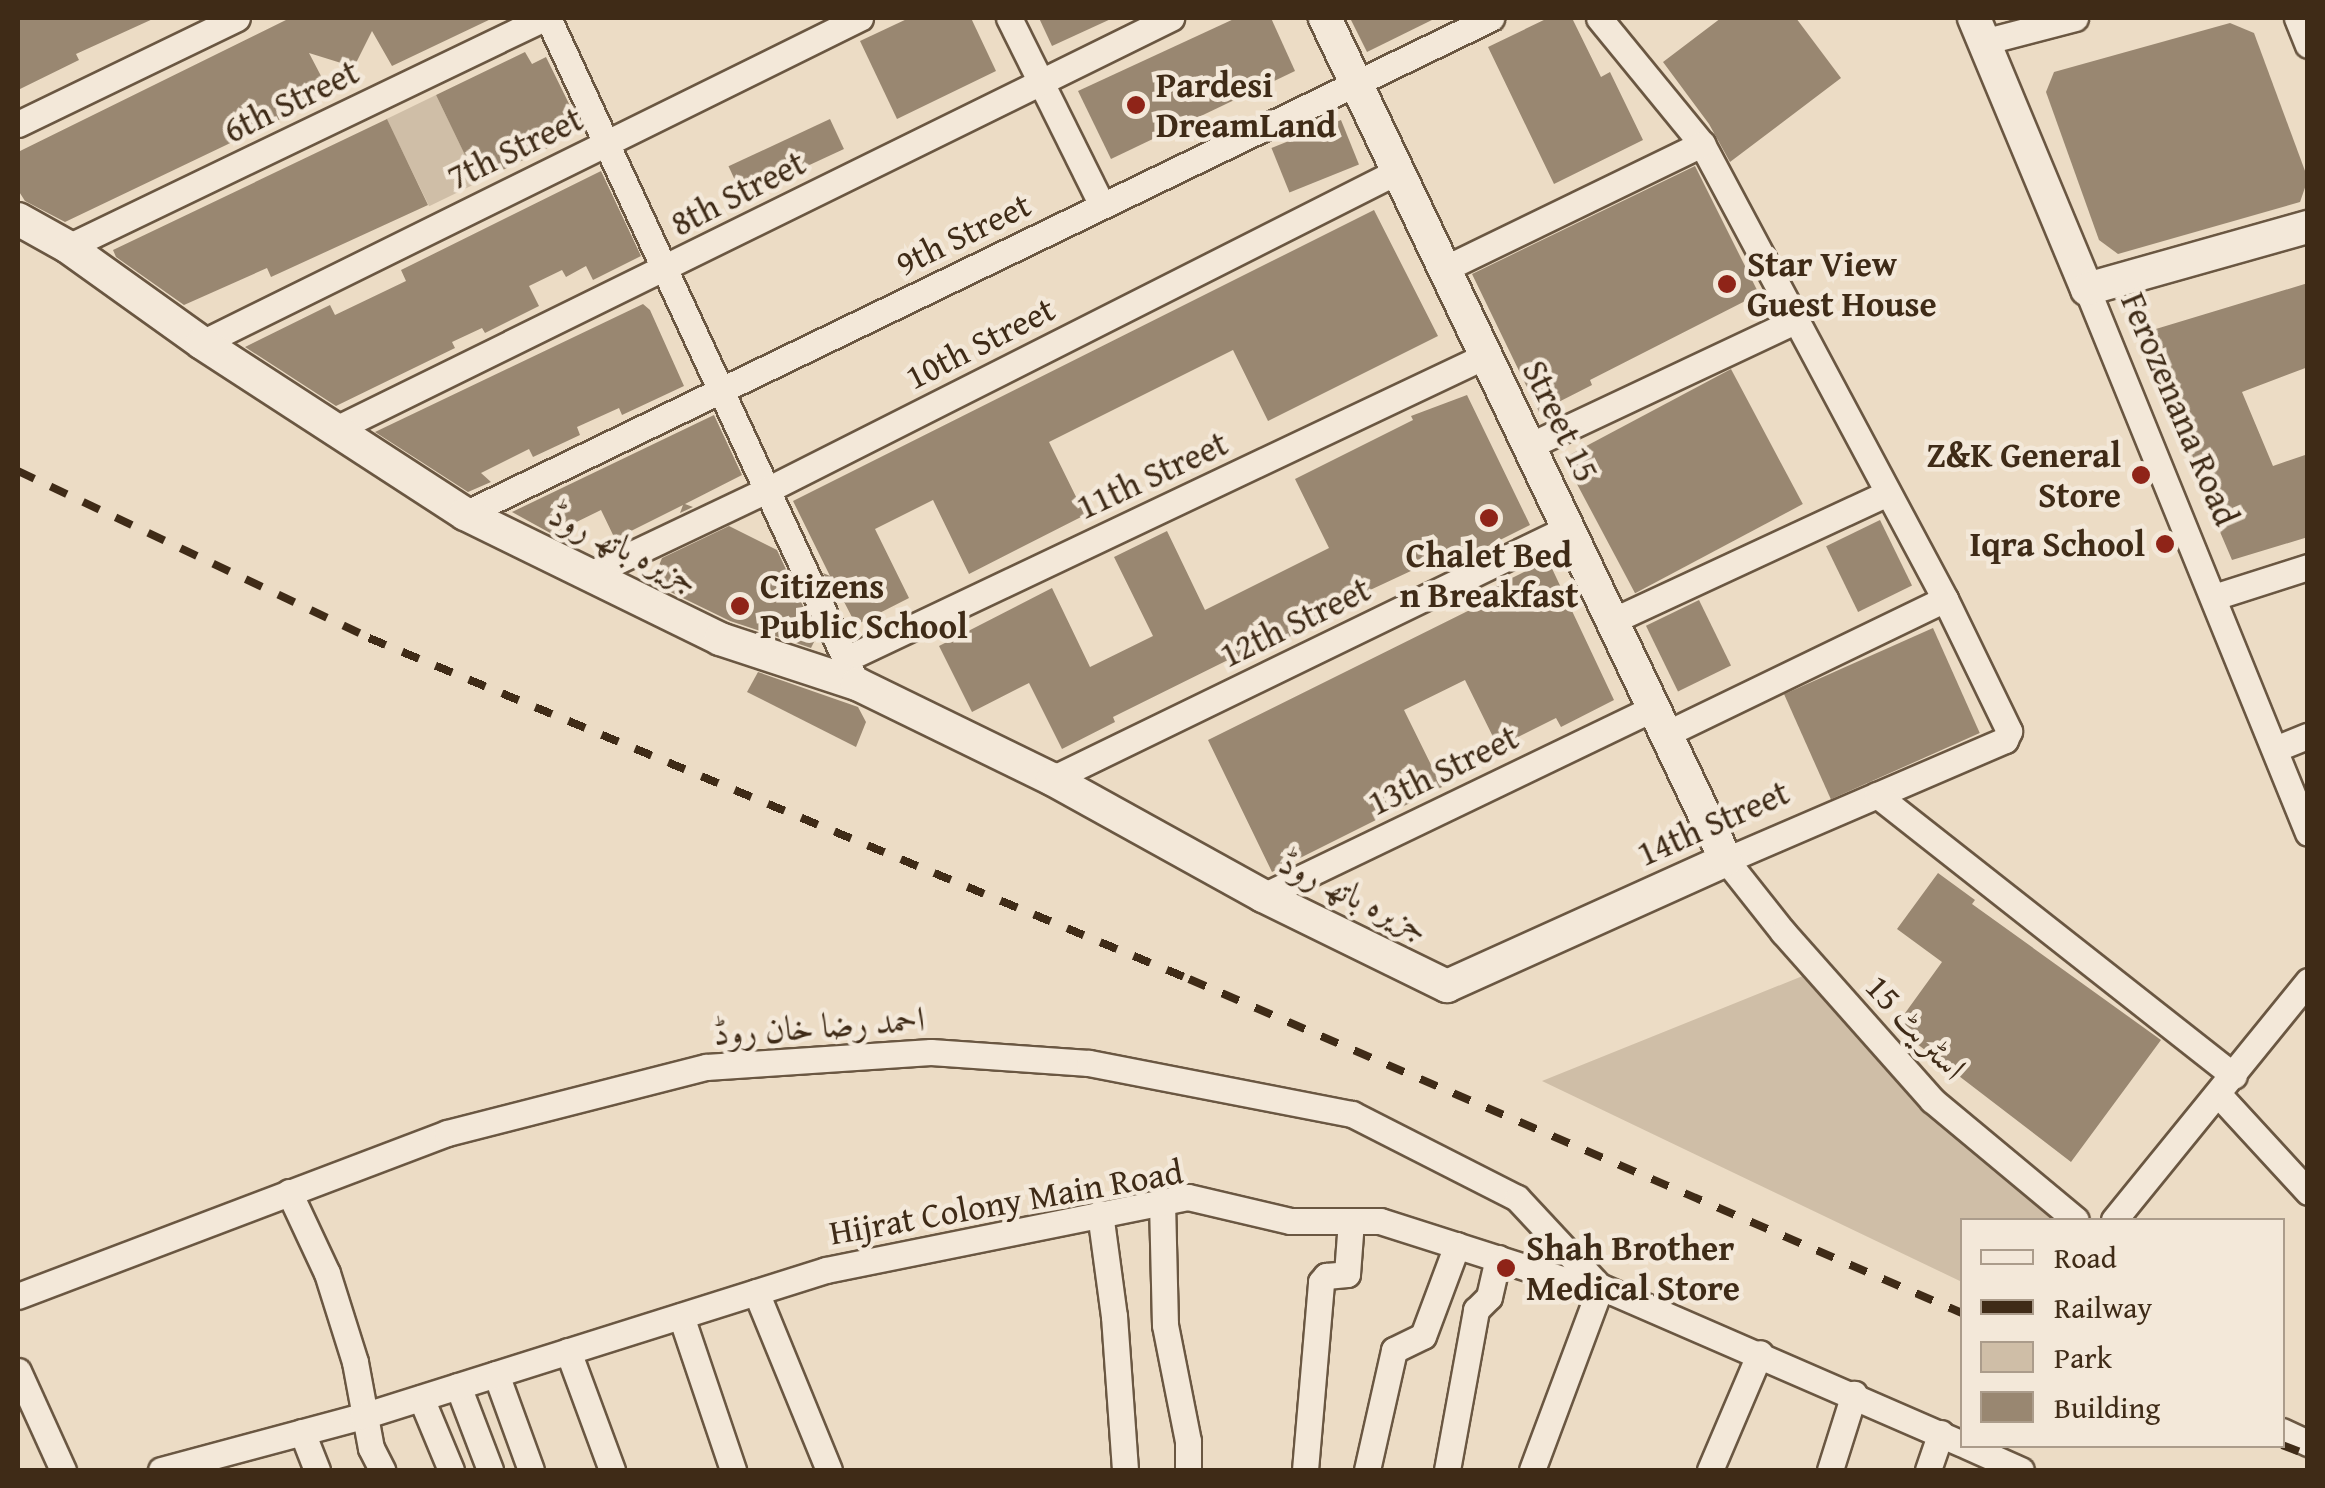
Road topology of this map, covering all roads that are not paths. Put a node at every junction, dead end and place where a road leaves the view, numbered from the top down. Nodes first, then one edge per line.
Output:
1 (237, 18) edge
2 (546, 18) edge
3 (860, 18) edge
4 (1010, 18) edge
5 (1171, 18) edge
6 (1325, 18) edge
7 (1492, 18) edge
8 (1599, 18) edge
9 (2075, 18) edge
10 (2297, 18) edge
11 (1980, 29) edge
12 (2308, 45) edge
13 (1040, 80) junction
14 (1355, 81) junction
15 (18, 124) edge
16 (607, 142) junction
17 (1702, 144) junction
18 (1398, 171) junction
19 (1102, 205) junction
20 (18, 218) edge
21 (2308, 226) edge
22 (68, 247) junction
23 (666, 268) junction
24 (1444, 269) junction
25 (2087, 289) junction
26 (1797, 320) junction
27 (202, 343) junction
28 (1486, 356) junction
29 (723, 390) junction
30 (336, 429) junction
31 (1529, 446) junction
32 (770, 490) junction
33 (1888, 494) junction
34 (465, 514) junction
35 (1568, 528) junction
36 (2308, 566) edge
37 (592, 574) junction
38 (2214, 597) junction
39 (1945, 598) junction
40 (1612, 621) junction
41 (853, 671) junction
42 (1660, 721) junction
43 (2308, 736) edge
44 (2274, 749) junction
45 (1052, 779) junction
46 (1876, 795) junction
47 (2308, 833) edge
48 (1726, 860) junction
49 (1262, 896) junction
50 (2308, 982) edge
51 (1447, 986) joint
52 (2226, 1085) junction
53 (288, 1192) junction
54 (2308, 1192) edge
55 (1162, 1202) junction
56 (1100, 1214) junction
57 (2074, 1218) edge
58 (2116, 1218) edge
59 (1351, 1221) junction
60 (1456, 1245) junction
61 (1498, 1258) junction
62 (1599, 1289) junction
63 (756, 1292) junction
64 (18, 1296) edge
65 (682, 1316) junction
66 (568, 1351) junction
67 (1760, 1353) junction
68 (18, 1372) edge
69 (496, 1374) junction
70 (458, 1386) junction
71 (1854, 1394) junction
72 (421, 1398) junction
73 (364, 1416) junction
74 (302, 1432) junction
75 (1957, 1441) edge
76 (1973, 1448) edge
77 (230, 1462) edge
78 (63, 1470) edge
79 (161, 1470) edge
80 (317, 1470) edge
81 (382, 1470) edge
82 (451, 1470) edge
83 (490, 1470) edge
84 (531, 1470) edge
85 (612, 1470) edge
86 (733, 1470) edge
87 (829, 1470) edge
88 (1125, 1470) edge
89 (1188, 1470) edge
90 (1304, 1470) edge
91 (1366, 1470) edge
92 (1448, 1470) edge
93 (1532, 1470) edge
94 (1710, 1470) edge
95 (1830, 1470) edge
96 (1928, 1470) edge
97 (2022, 1470) edge

1 - 15 street
2 - 16 street
2 - 22 street, 6th Street
3 - 16 street, 7th Street
4 - 13 street
5 - 13 street, 8th Street
6 - 14 street, Street 15
7 - 14 street, 9th Street
8 - 17 street
9 - 11 street
10 - 12 street
11 - 25 street, Ferozenana Road
13 - 19 street
13 - 23 street, 8th Street
14 - 18 street, Street 15
14 - 19 street, 9th Street
16 - 23 street
16 - 27 street, 7th Street
17 - 24 street
17 - 26 street
18 - 24 street, Street 15
18 - 32 street, 10th Street
19 - 29 street, 9th Street
20 - 22 street, جزیرہ باتھ روڈ
21 - 25 street
22 - 27 street, جزیرہ باتھ روڈ
23 - 29 street
23 - 30 street, 8th Street
24 - 28 street, Street 15
25 - 38 street, Ferozenana Road
26 - 31 street
26 - 33 street
27 - 30 street, جزیرہ باتھ روڈ
28 - 31 street, Street 15
28 - 41 street, 11th Street
29 - 32 street
29 - 34 street, 9th Street
30 - 34 street, جزیرہ باتھ روڈ
31 - 35 street, Street 15
32 - 37 street, 10th Street
32 - 41 street
33 - 39 street
33 - 40 street
34 - 37 street, جزیرہ باتھ روڈ
35 - 40 street, Street 15
35 - 45 street, 12th Street
36 - 38 street
37 - 41 street, جزیرہ باتھ روڈ
38 - 44 street, Ferozenana Road
39 - 42 street, 13th Street
39 - 46 street, 14th Street
40 - 42 street, Street 15
41 - 45 street, جزیرہ باتھ روڈ
42 - 48 street, Street 15
42 - 49 street, 13th Street
43 - 44 street
44 - 47 street, Ferozenana Road
45 - 49 street, جزیرہ باتھ روڈ
46 - 48 street, 14th Street
46 - 52 street
48 - 51 street, 14th Street
48 - 57 street, اسٹریٹ 15
49 - 51 street, جزیرہ باتھ روڈ
50 - 52 street
52 - 54 street
52 - 58 street
53 - 62 street, احمد رضا خان روڈ
53 - 64 street, احمد رضا خان روڈ
53 - 73 street
55 - 56 street, Hijrat Colony Main Road
55 - 59 street, Hijrat Colony Main Road
55 - 89 street
56 - 63 street, Hijrat Colony Main Road
56 - 88 street
59 - 60 street, Hijrat Colony Main Road
59 - 90 street
60 - 61 street, Hijrat Colony Main Road
60 - 91 street
61 - 62 street, Hijrat Colony Main Road
61 - 92 street
62 - 67 street, Hijrat Colony Main Road
62 - 93 street
63 - 65 street, Hijrat Colony Main Road
63 - 87 street
65 - 66 street, Hijrat Colony Main Road
65 - 86 street
66 - 69 street, Hijrat Colony Main Road
66 - 85 street
67 - 71 street, Hijrat Colony Main Road
67 - 94 street
68 - 78 street
69 - 70 street, Hijrat Colony Main Road
69 - 84 street
70 - 72 street, Hijrat Colony Main Road
70 - 83 street
71 - 75 street, Hijrat Colony Main Road
71 - 95 street
72 - 73 street, Hijrat Colony Main Road
72 - 82 street
73 - 74 street, Hijrat Colony Main Road
73 - 81 street
74 - 77 street, Hijrat Colony Main Road
74 - 80 street
75 - 96 street
76 - 97 street, Hijrat Colony Main Road
77 - 79 street, Hijrat Colony Main Road

